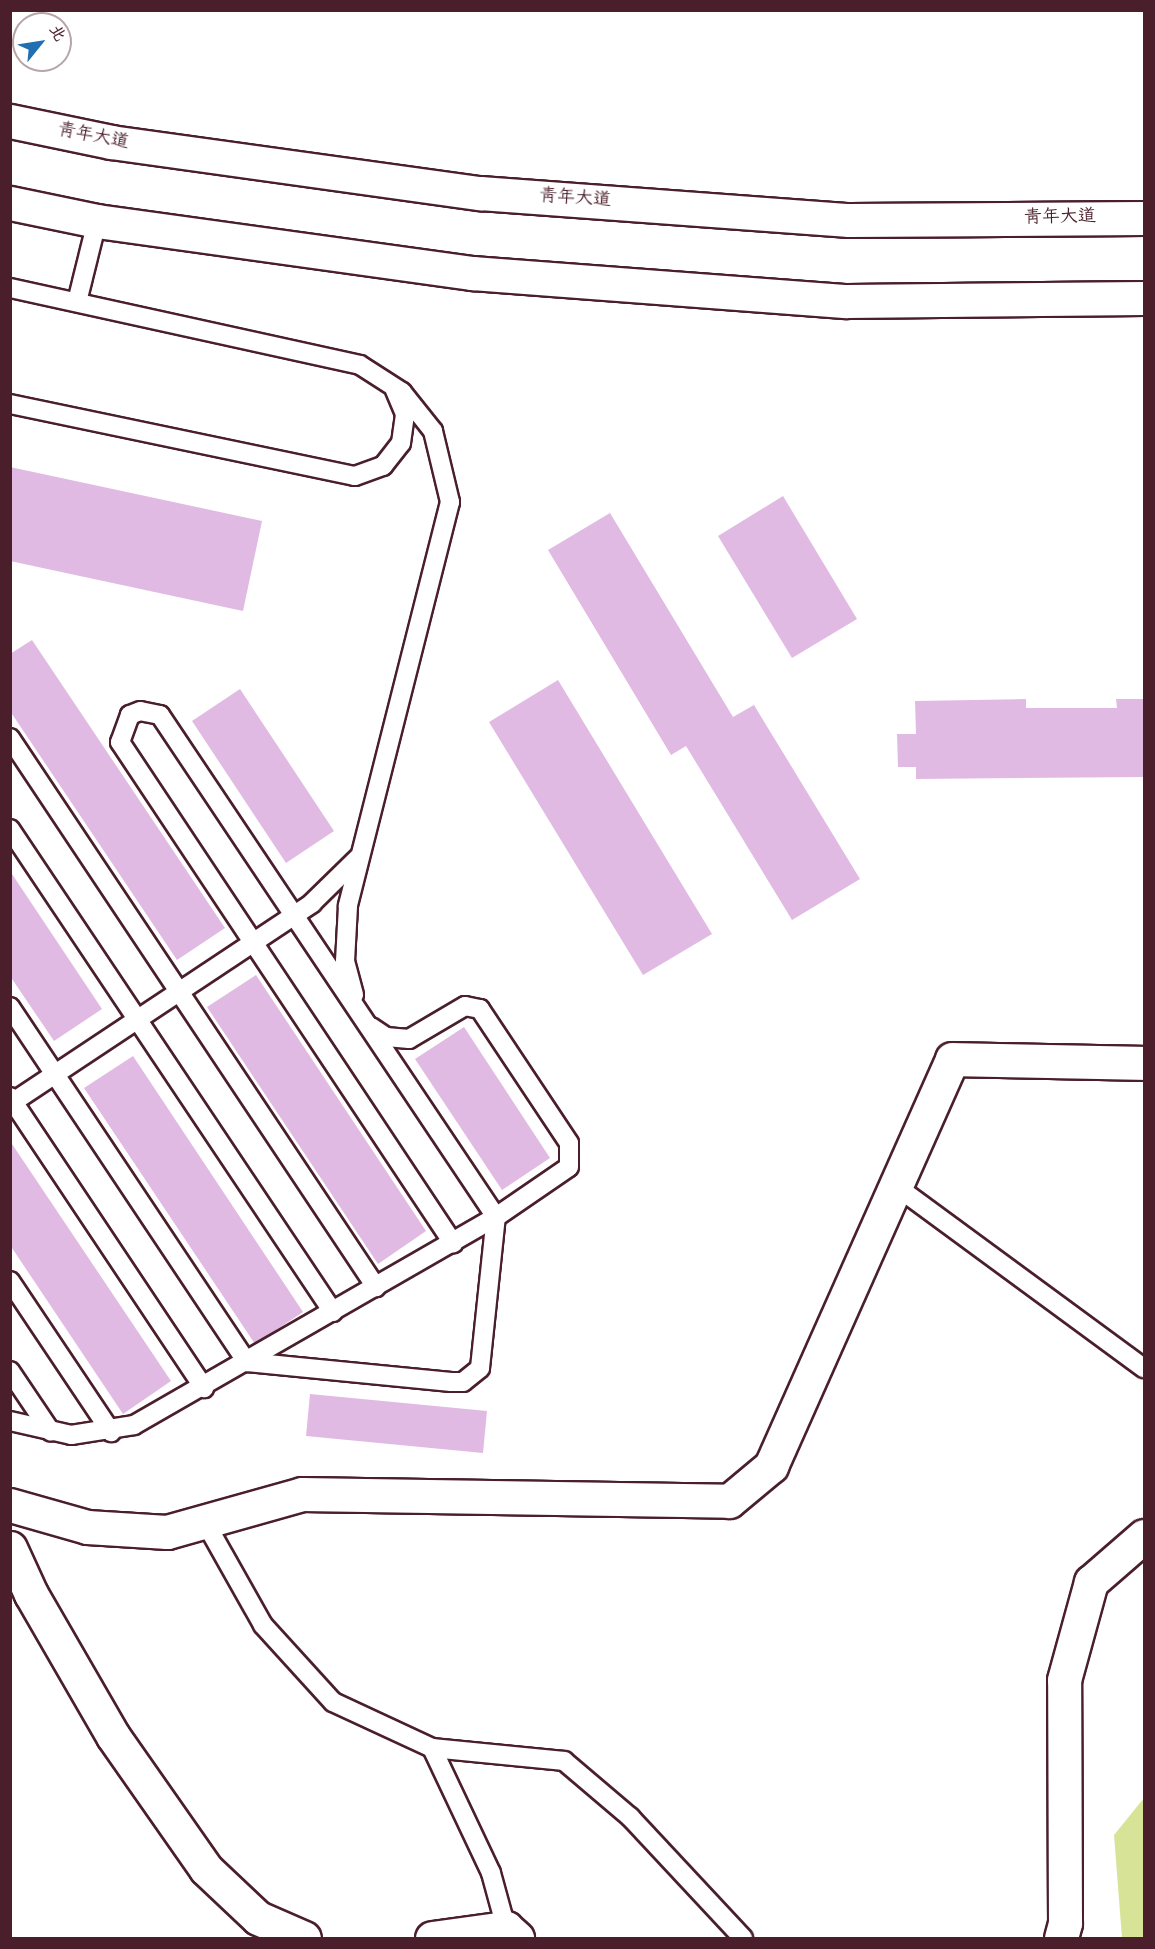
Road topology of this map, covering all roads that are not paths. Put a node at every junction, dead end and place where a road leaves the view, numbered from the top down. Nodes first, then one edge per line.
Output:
1 (10, 121) edge
2 (10, 203) edge
3 (1144, 218) edge
4 (97, 221) junction
5 (10, 288) edge
6 (1144, 298) edge
7 (77, 302) junction
8 (382, 377) junction
9 (10, 404) edge
10 (10, 738) edge
11 (10, 829) edge
12 (361, 855) junction
13 (294, 915) junction
14 (252, 943) junction
15 (180, 992) junction
16 (10, 1007) edge
17 (137, 1019) junction
18 (365, 1022) junction
19 (1144, 1063) edge
20 (55, 1074) junction
21 (12, 1101) edge
22 (896, 1185) junction
23 (496, 1217) junction
24 (453, 1243) junction
25 (10, 1281) edge
26 (376, 1287) junction
27 (333, 1312) junction
28 (247, 1362) junction
29 (1144, 1368) edge
30 (10, 1371) edge
31 (204, 1388) junction
32 (10, 1421) edge
33 (51, 1432) junction
34 (111, 1432) junction
35 (10, 1505) edge
36 (205, 1522) junction
37 (1144, 1536) edge
38 (10, 1548) edge
39 (432, 1748) junction
40 (511, 1933) edge
41 (304, 1938) edge
42 (432, 1938) edge
43 (742, 1938) edge
44 (1060, 1938) edge

1 - 3 main road, 青年大道
2 - 4 main road
4 - 6 main road
4 - 7 lane
5 - 7 lane
7 - 8 lane
8 - 9 lane
8 - 12 lane
10 - 15 lane
11 - 17 lane
12 - 13 lane
12 - 18 lane
13 - 14 lane
13 - 14 lane
13 - 18 lane
14 - 15 lane
14 - 24 lane
15 - 17 lane
15 - 26 lane
16 - 20 lane
17 - 20 lane
17 - 27 lane
18 - 23 lane
18 - 23 lane
19 - 22 main road
20 - 21 lane
20 - 28 lane
21 - 31 lane
22 - 29 lane
22 - 36 main road
23 - 24 lane
23 - 28 lane
24 - 26 lane
25 - 34 lane
26 - 27 lane
27 - 28 lane
28 - 31 lane
30 - 33 lane
31 - 34 lane
32 - 33 lane
33 - 34 lane
35 - 36 main road
36 - 39 lane
37 - 44 main road
38 - 41 main road
39 - 40 lane
39 - 43 lane
40 - 42 main road

